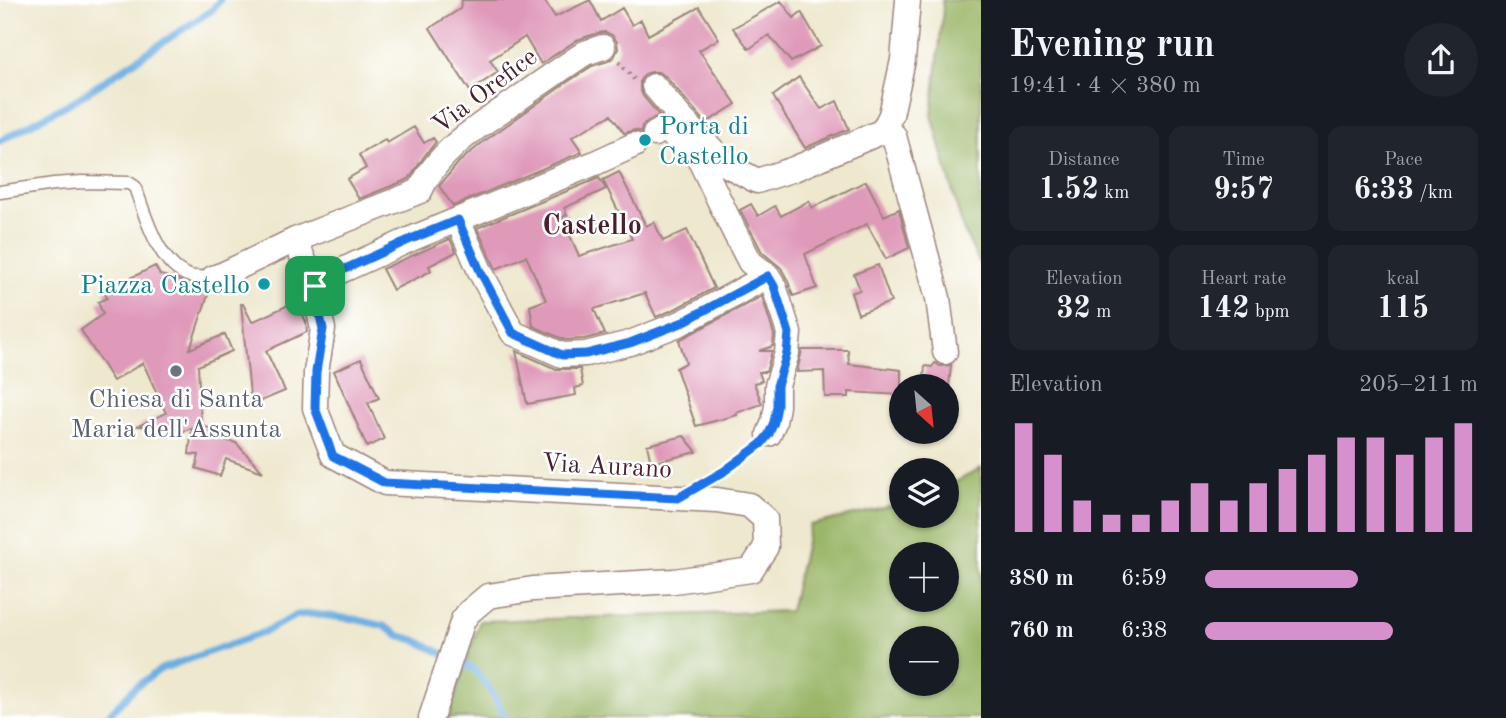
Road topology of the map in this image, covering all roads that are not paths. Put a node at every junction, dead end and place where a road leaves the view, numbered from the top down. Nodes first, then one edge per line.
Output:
1 (908, 0) edge
2 (603, 47) road end
3 (654, 86) road end
4 (883, 131) junction
5 (706, 152) junction
6 (0, 192) edge
7 (458, 220) junction
8 (295, 240) junction
9 (768, 276) junction
10 (213, 278) joint
11 (315, 286) junction
12 (945, 352) dead end
13 (769, 434) road end
14 (430, 718) edge

1 - 4 street
2 - 8 street, Via Orefice
3 - 5 street
4 - 5 street
4 - 12 street
5 - 7 street
5 - 9 street
6 - 10 lane
7 - 9 street
7 - 11 street
8 - 10 street, Via Orefice
8 - 11 street
9 - 13 street
11 - 14 street, Via Aurano

